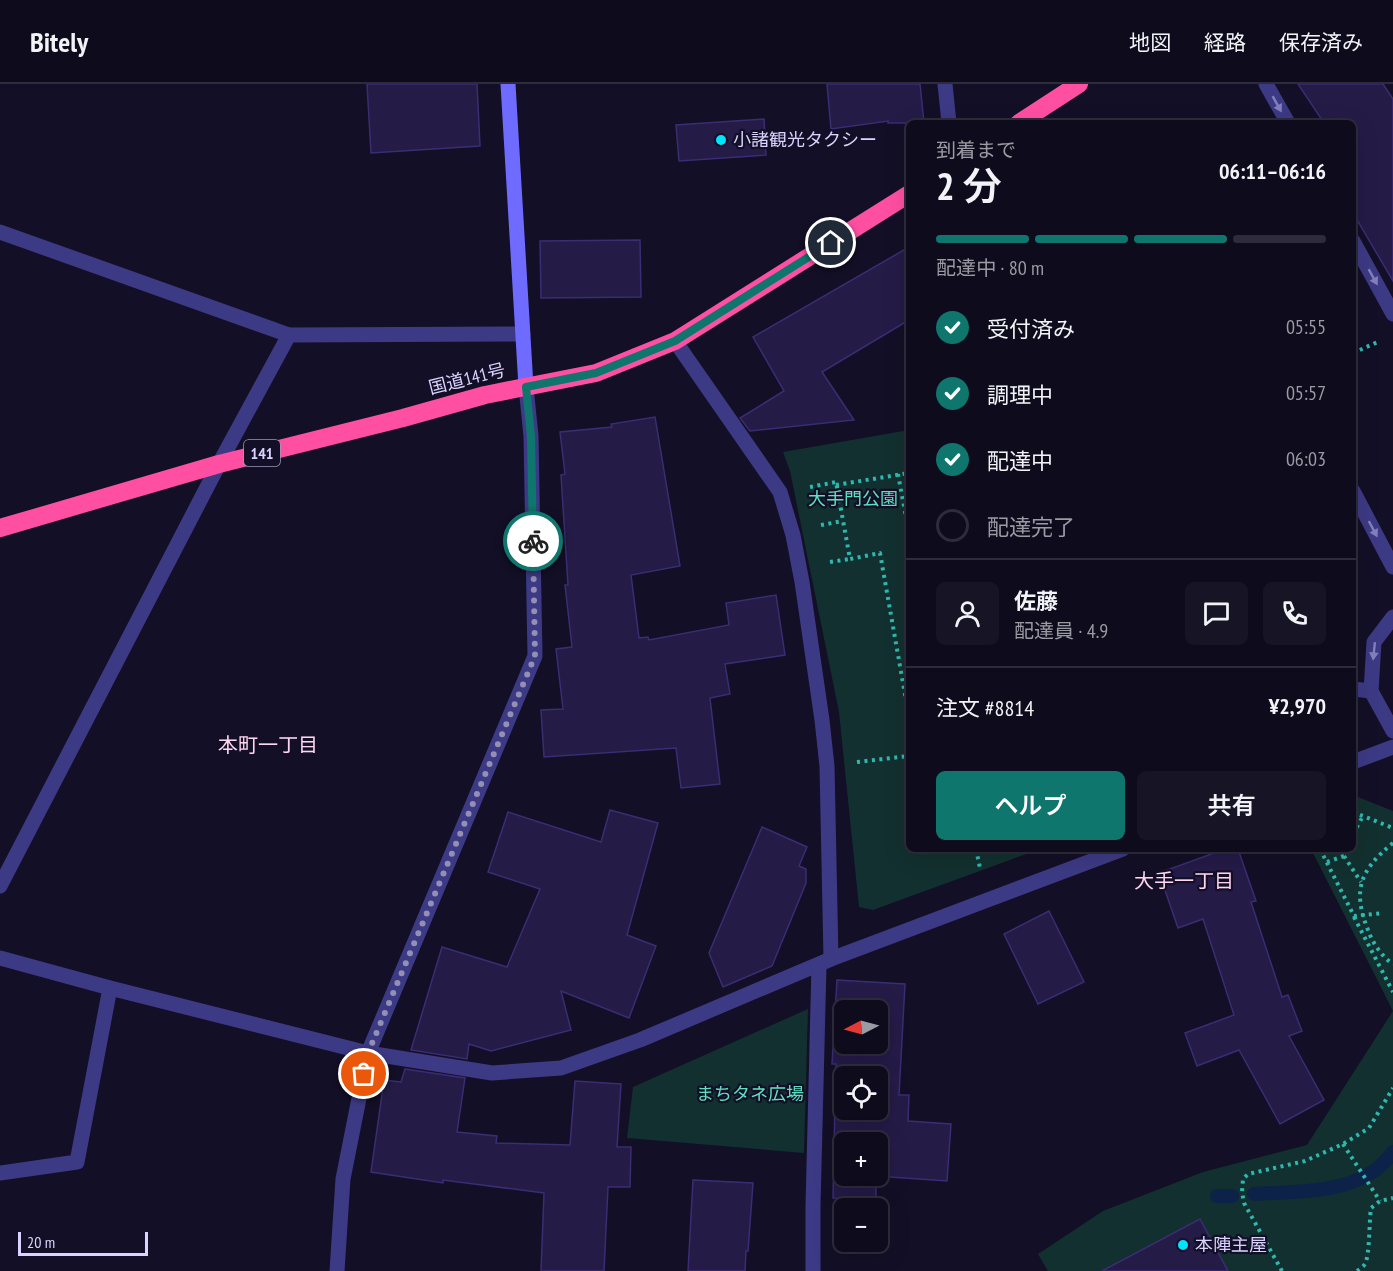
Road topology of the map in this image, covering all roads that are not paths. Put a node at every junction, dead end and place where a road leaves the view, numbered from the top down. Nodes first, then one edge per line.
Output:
1 (508, 84) edge
2 (945, 84) edge
3 (1079, 84) edge
4 (1266, 84) edge
5 (950, 120) edge
6 (1025, 120) edge
7 (1286, 120) edge
8 (906, 196) edge
9 (0, 232) edge
10 (1356, 246) edge
11 (1393, 314) edge
12 (290, 334) junction
13 (523, 334) junction
14 (675, 341) junction
15 (526, 387) junction
16 (219, 464) junction
17 (1356, 497) edge
18 (0, 528) edge
19 (1393, 567) edge
20 (1393, 617) edge
21 (1356, 689) edge
22 (1371, 691) junction
23 (1393, 731) edge
24 (1393, 747) edge
25 (1356, 761) edge
26 (1115, 852) edge
27 (0, 886) edge
28 (0, 957) edge
29 (825, 962) junction
30 (110, 988) junction
31 (368, 1053) junction
32 (0, 1173) edge
33 (337, 1271) edge
34 (813, 1271) edge

1 - 13 street
2 - 5 street
3 - 6 highway
4 -> 7 street
8 - 14 highway, 国道141号 / 141
9 - 12 street
10 -> 11 street
12 - 13 street
12 - 16 street
13 - 15 street
14 - 15 highway, 国道141号 / 141
14 - 29 street
15 - 16 highway, 国道141号 / 141
15 - 31 street
16 - 18 highway, 国道141号 / 141
16 - 27 street
17 -> 19 street
20 -> 22 street
21 - 22 street
22 - 23 street
24 - 25 street
26 - 29 street
28 - 30 street
29 - 31 street
29 - 34 street
30 - 31 street
30 - 32 street
31 - 33 street

